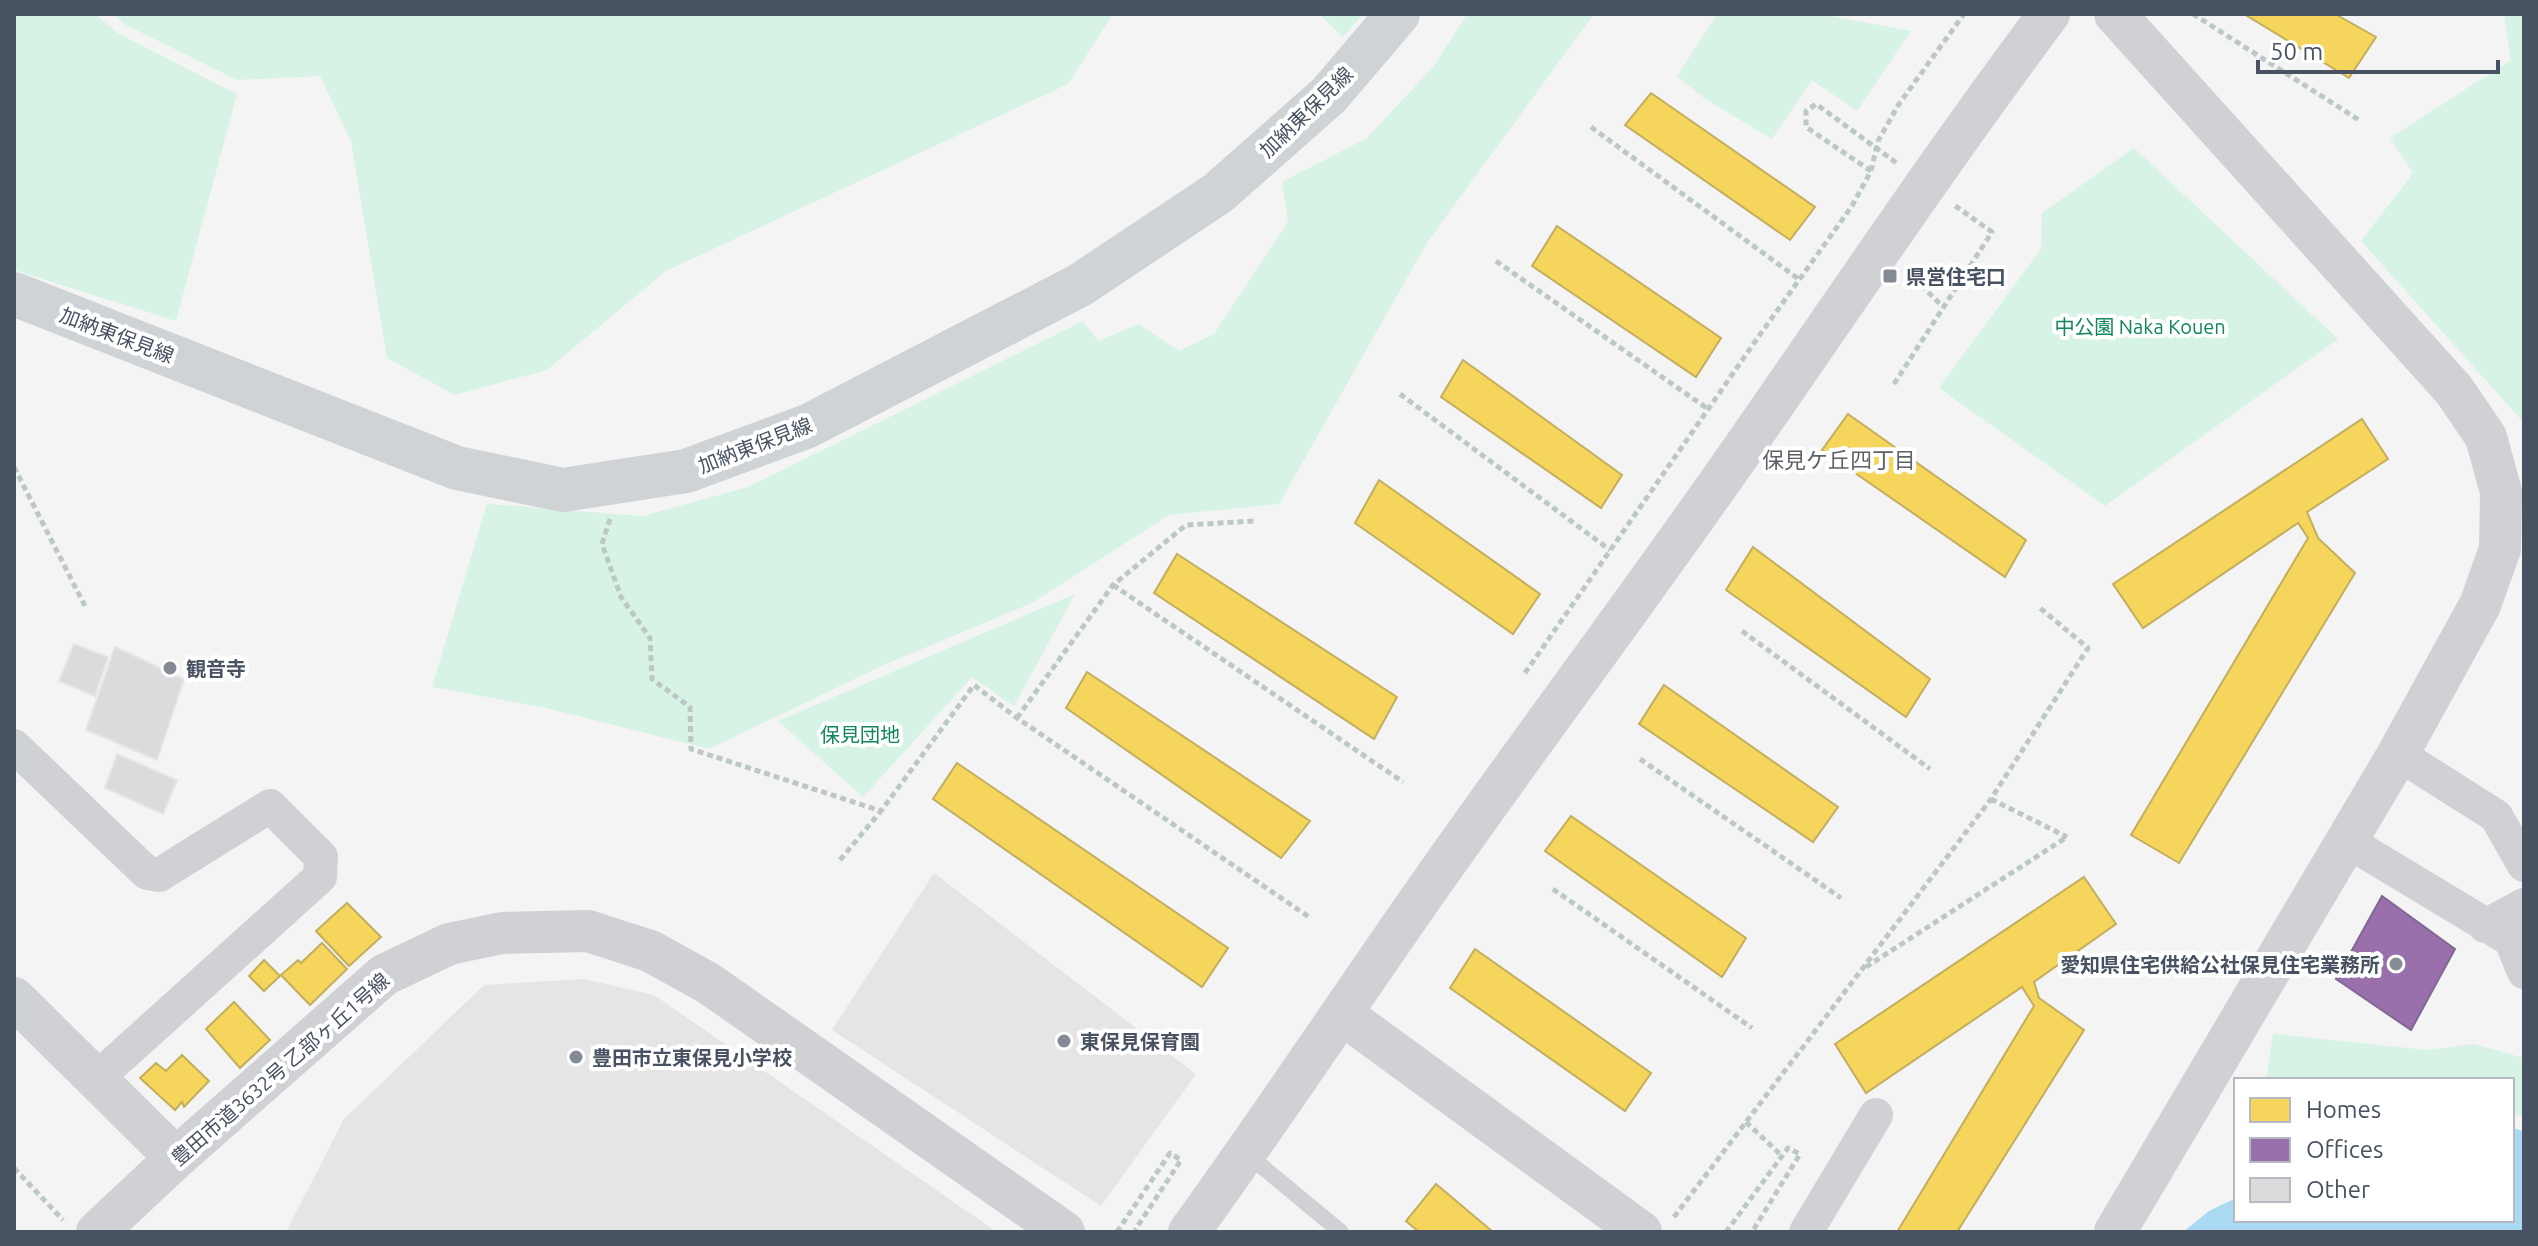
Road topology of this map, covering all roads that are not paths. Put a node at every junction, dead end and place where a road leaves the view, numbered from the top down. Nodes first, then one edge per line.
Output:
1 (1398, 14) edge
2 (2049, 14) edge
3 (2115, 14) edge
4 (14, 294) edge
5 (2512, 548) edge
6 (14, 746) edge
7 (2398, 754) junction
8 (2347, 841) junction
9 (2524, 865) edge
10 (2524, 905) edge
11 (2485, 926) junction
12 (2524, 972) edge
13 (14, 998) edge
14 (1342, 1014) junction
15 (96, 1079) junction
16 (1876, 1115) dead end
17 (1246, 1153) junction
18 (176, 1158) junction
19 (1654, 1228) edge
20 (84, 1230) edge
21 (1064, 1232) edge
22 (1189, 1232) edge
23 (1341, 1232) edge
24 (1806, 1232) edge
25 (2115, 1232) edge

1 - 4 main road, 加納東保見線
2 - 14 street
3 - 5 street
5 - 7 street
6 - 15 street
7 - 8 street
7 - 9 street
8 - 11 street
8 - 25 street
10 - 11 street
11 - 12 street
13 - 15 street
14 - 17 street
14 - 19 street
15 - 18 street
16 - 24 street
17 - 22 street
17 - 23 lane
18 - 20 street, 豊田市道3632号 乙部ヶ丘1号線
18 - 21 street, 豊田市道3632号 乙部ヶ丘1号線

